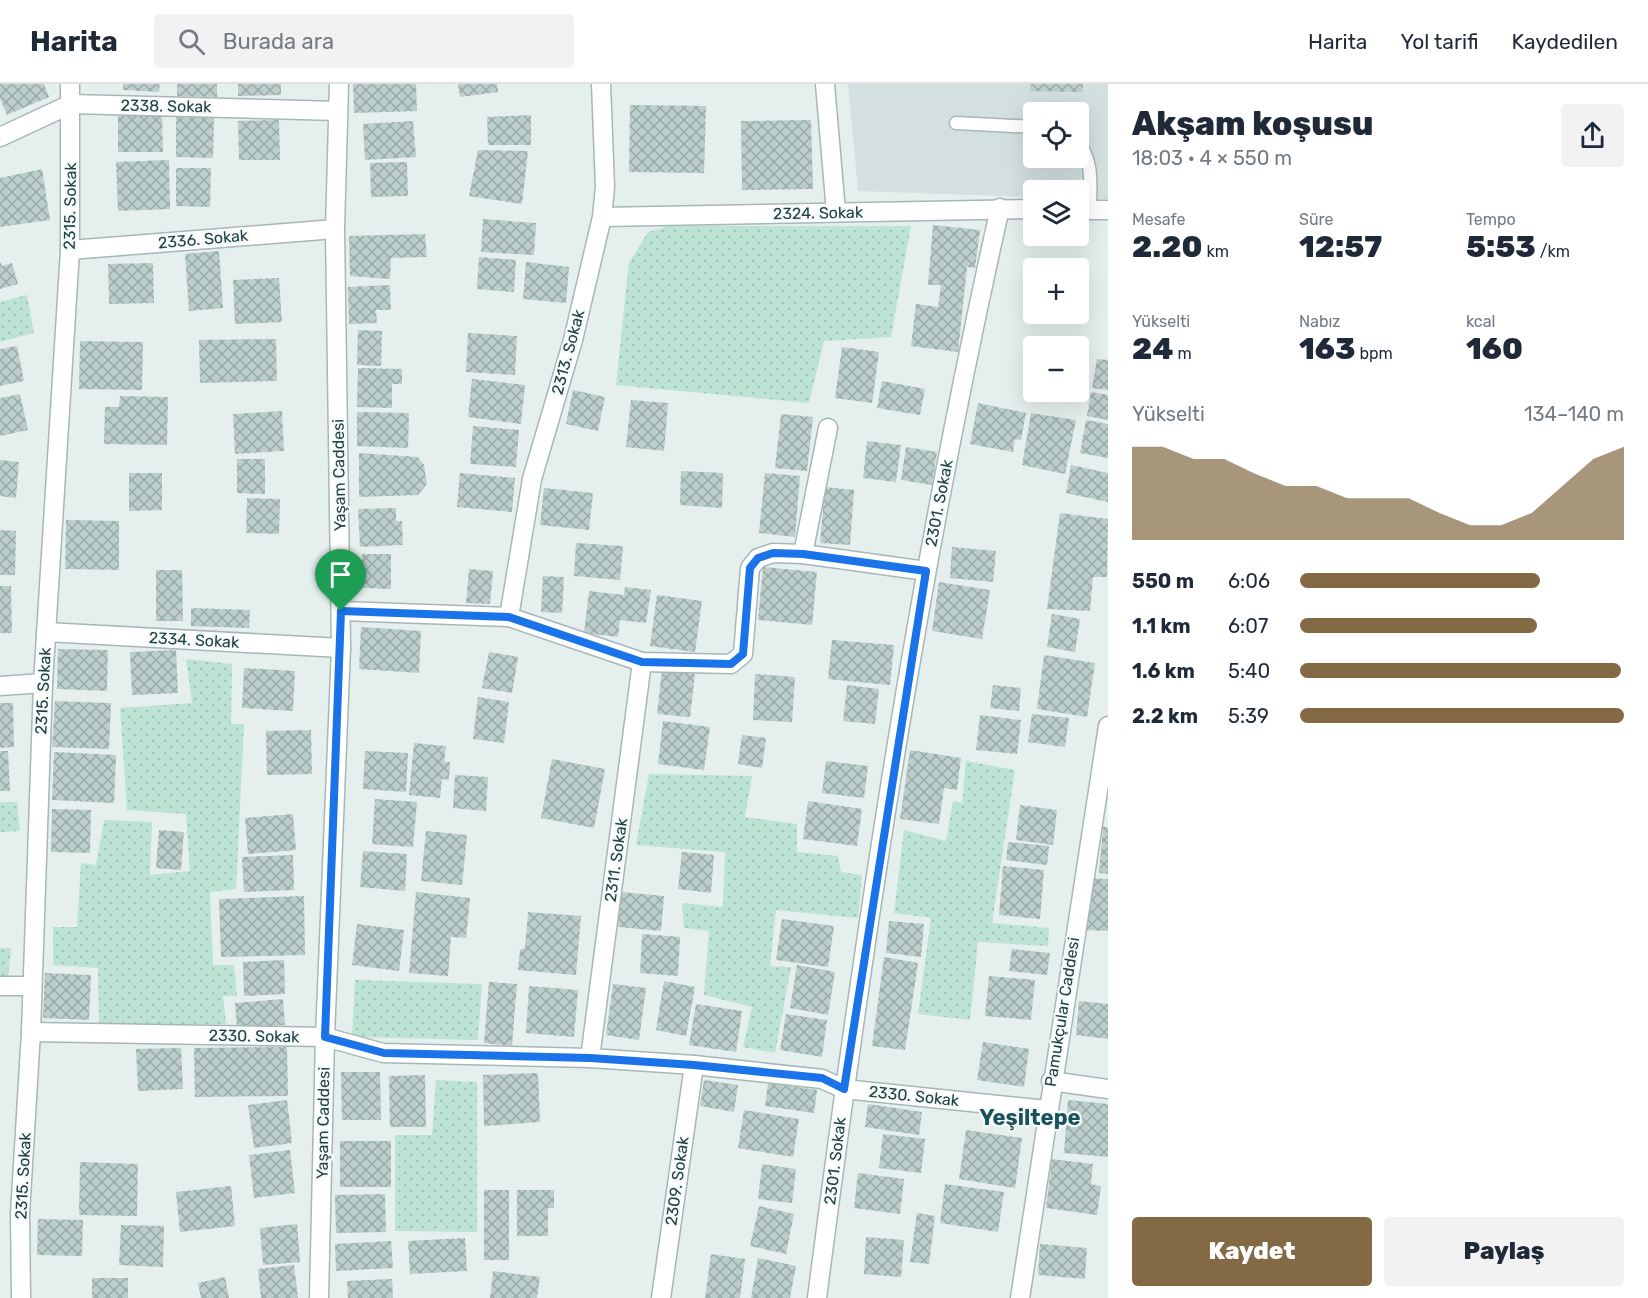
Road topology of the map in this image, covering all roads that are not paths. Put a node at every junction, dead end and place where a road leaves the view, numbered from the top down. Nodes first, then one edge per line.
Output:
1 (70, 84) edge
2 (339, 84) edge
3 (601, 84) edge
4 (825, 84) edge
5 (71, 104) junction
6 (338, 111) junction
7 (956, 123) dead end
8 (1023, 126) edge
9 (0, 137) edge
10 (1089, 165) edge
11 (1000, 208) junction
12 (1023, 209) edge
13 (1092, 210) edge
14 (836, 213) junction
15 (602, 217) junction
16 (335, 229) junction
17 (70, 250) junction
18 (828, 428) dead end
19 (803, 554) junction
20 (926, 571) junction
21 (341, 611) junction
22 (509, 617) junction
23 (46, 632) junction
24 (341, 648) junction
25 (642, 662) junction
26 (43, 683) junction
27 (0, 686) edge
28 (1108, 726) edge
29 (0, 986) edge
30 (32, 986) junction
31 (32, 1032) junction
32 (325, 1037) junction
33 (590, 1058) junction
34 (694, 1065) junction
35 (1051, 1081) junction
36 (844, 1089) junction
37 (1108, 1089) edge
38 (1047, 1110) junction
39 (21, 1298) edge
40 (319, 1298) edge
41 (661, 1298) edge
42 (817, 1298) edge
43 (1020, 1298) edge

1 - 5 street, 2315. Sokak
2 - 6 street, Yaşam Caddesi
3 - 15 street, 2313. Sokak
4 - 14 street
5 - 6 street, 2338. Sokak
5 - 9 street, 2338. Sokak
5 - 17 street, 2315. Sokak
6 - 16 street, Yaşam Caddesi
7 - 8 lane
10 - 13 lane
11 - 12 street, 2324. Sokak
11 - 14 street, 2324. Sokak
11 - 20 street, 2301. Sokak
14 - 15 street, 2324. Sokak
15 - 22 street, 2313. Sokak
16 - 17 street, 2336. Sokak
16 - 21 street, Yaşam Caddesi
17 - 23 street, 2315. Sokak
18 - 19 street
19 - 20 street
19 - 25 street
20 - 36 street, 2301. Sokak
21 - 22 street
21 - 24 street, Yaşam Caddesi
22 - 25 street
23 - 24 street, 2334. Sokak
23 - 26 street, 2315. Sokak
24 - 32 street, Yaşam Caddesi
25 - 33 street, 2311. Sokak
26 - 27 street
26 - 30 street, 2315. Sokak
28 - 35 street, Pamukçular Caddesi
29 - 30 street
30 - 31 street, 2315. Sokak
31 - 32 street, 2330. Sokak
31 - 39 street, 2315. Sokak
32 - 33 street, 2330. Sokak
32 - 40 street, Yaşam Caddesi
33 - 34 street, 2330. Sokak
34 - 36 street, 2330. Sokak
34 - 41 street, 2309. Sokak
35 - 37 street
35 - 38 street, Pamukçular Caddesi
36 - 38 street, 2330. Sokak
36 - 42 street, 2301. Sokak
38 - 43 street, Pamukçular Caddesi

